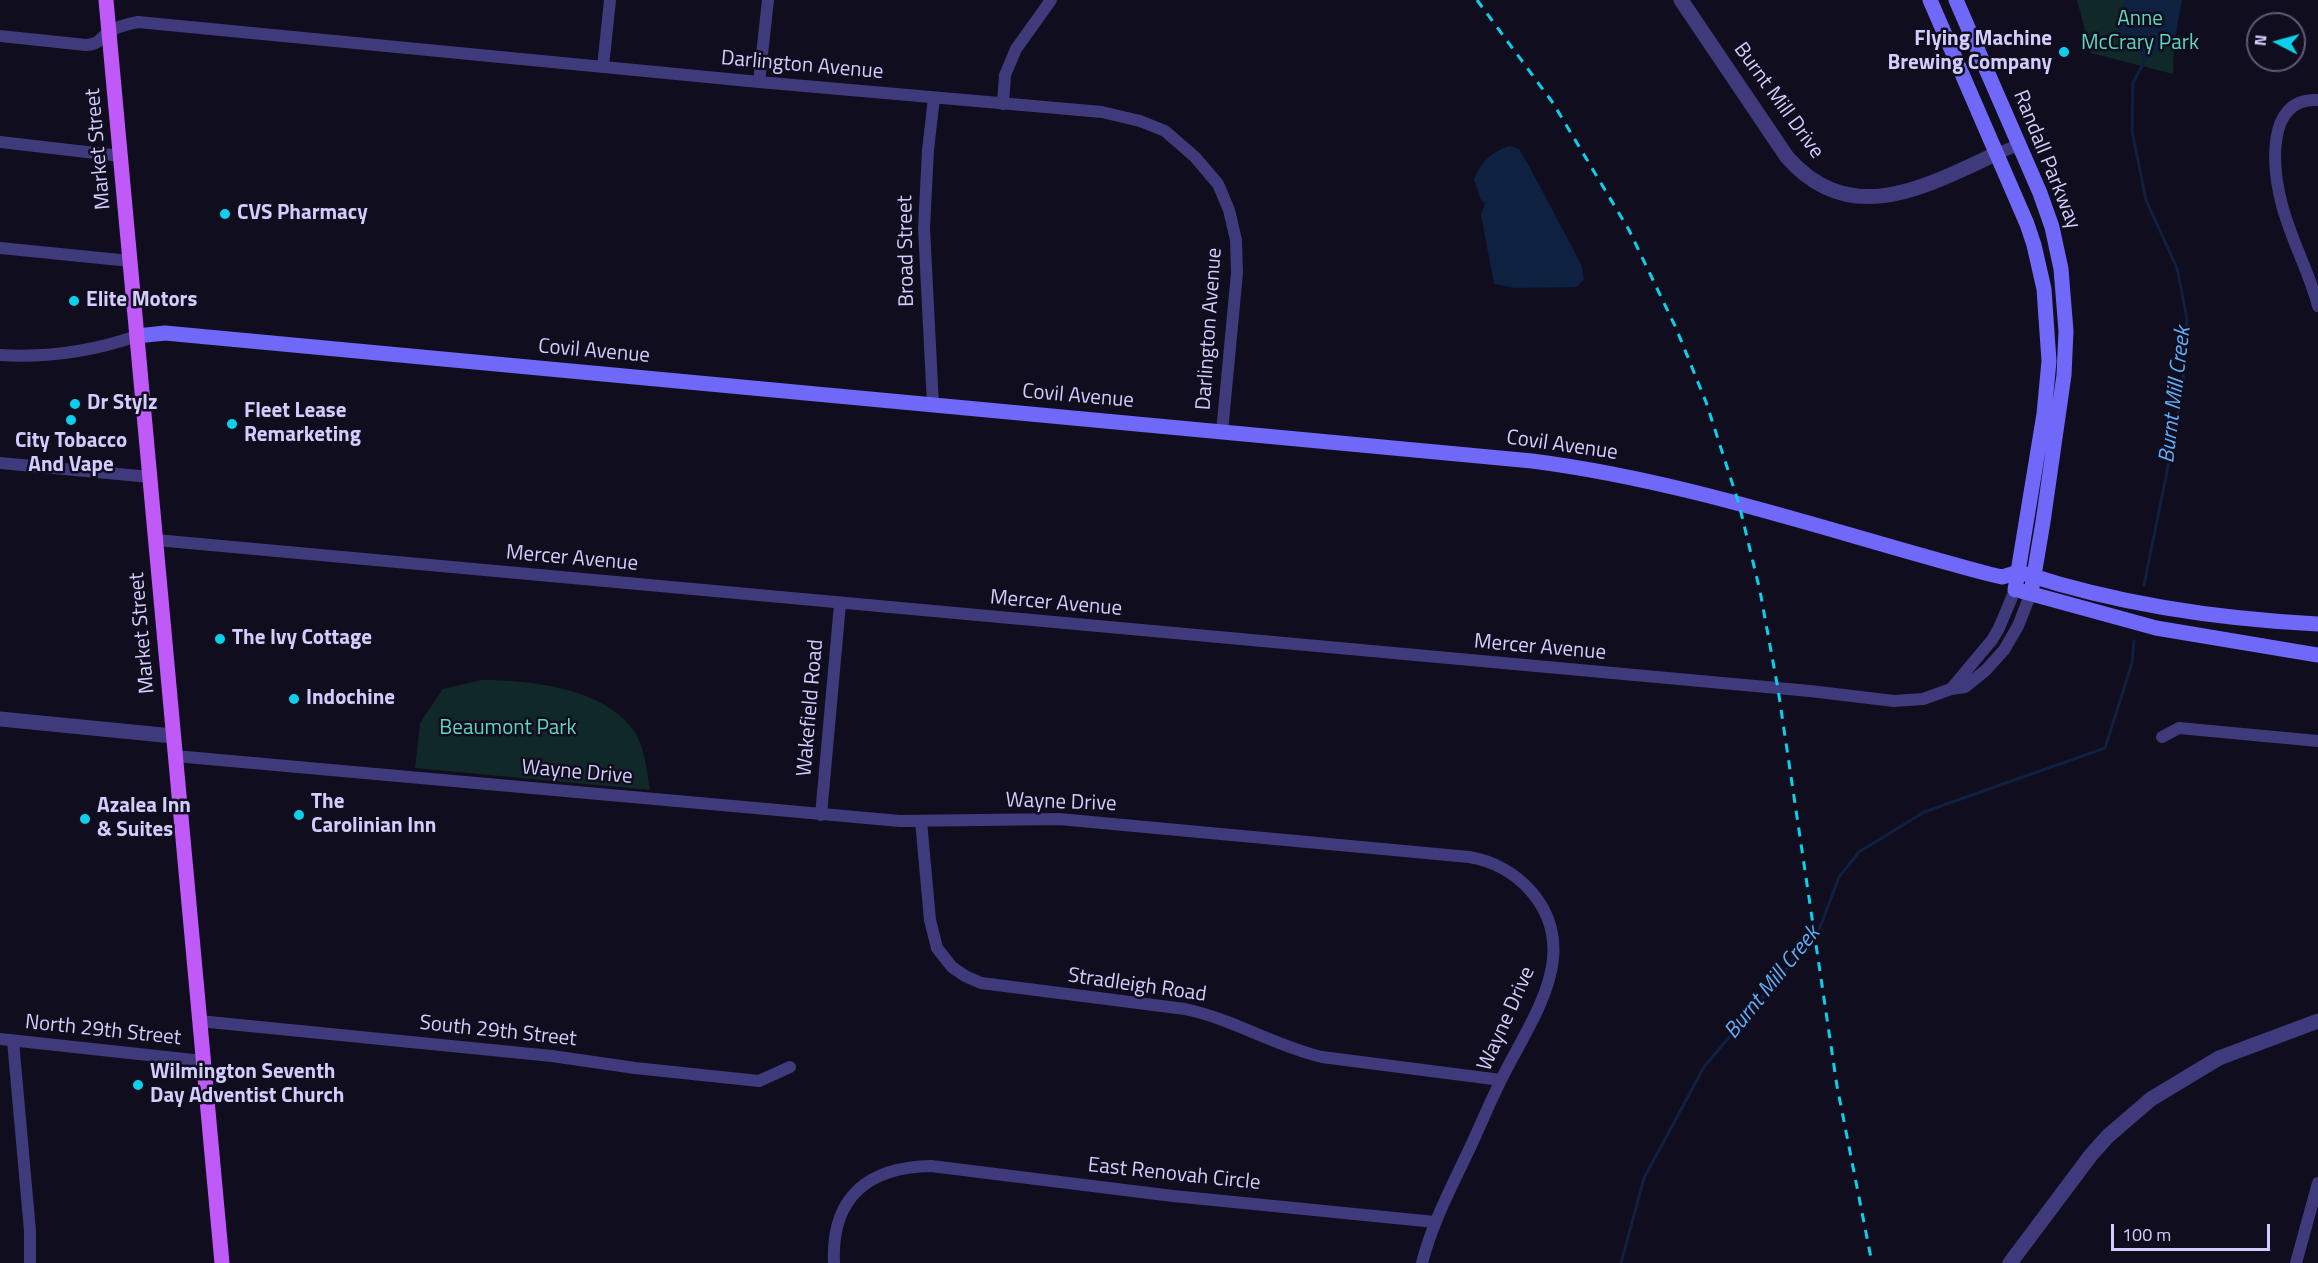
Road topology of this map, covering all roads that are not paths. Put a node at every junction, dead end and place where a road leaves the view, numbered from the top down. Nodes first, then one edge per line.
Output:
1 (106, 0) edge
2 (610, 0) edge
3 (768, 0) edge
4 (1051, 0) edge
5 (1681, 0) edge
6 (1930, 0) edge
7 (1956, 0) edge
8 (109, 32) junction
9 (0, 36) edge
10 (603, 67) junction
11 (759, 82) junction
12 (934, 98) junction
13 (2318, 100) edge
14 (1003, 104) junction
15 (0, 142) edge
16 (2019, 145) junction
17 (1998, 153) junction
18 (121, 156) junction
19 (0, 248) edge
20 (130, 261) junction
21 (2318, 306) edge
22 (137, 336) junction
23 (0, 355) edge
24 (933, 405) junction
25 (1222, 432) junction
26 (0, 463) edge
27 (150, 477) junction
28 (156, 540) junction
29 (2019, 572) junction
30 (2002, 577) junction
31 (2034, 577) junction
32 (2015, 590) junction
33 (2031, 593) junction
34 (840, 604) junction
35 (2318, 624) edge
36 (2318, 655) edge
37 (1951, 689) junction
38 (0, 719) edge
39 (173, 736) junction
40 (2162, 737) dead end
41 (2318, 741) edge
42 (175, 756) junction
43 (821, 815) junction
44 (921, 821) junction
45 (199, 1021) junction
46 (2318, 1022) edge
47 (6, 1040) edge
48 (203, 1061) junction
49 (790, 1067) dead end
50 (1501, 1080) junction
51 (2318, 1183) edge
52 (1435, 1222) junction
53 (30, 1263) edge
54 (222, 1263) edge
55 (834, 1263) edge
56 (1422, 1263) edge
57 (2010, 1263) edge
58 (2296, 1263) edge

1 - 8 main road, Market Street
2 - 10 street
3 - 11 street
4 - 14 street
5 - 17 street, Burnt Mill Drive
6 - 17 main road, Randall Parkway
7 - 16 main road, Randall Parkway
8 - 9 street, Darlington Avenue
8 - 10 street, Darlington Avenue
8 - 18 main road, Market Street
10 - 11 street, Darlington Avenue
11 - 12 street, Darlington Avenue
12 - 14 street, Darlington Avenue
12 - 24 street, Broad Street
13 - 21 street
14 - 25 street, Darlington Avenue
15 - 18 street
16 - 17 street
16 - 31 main road, Randall Parkway
17 - 29 main road, Randall Parkway
18 - 20 main road, Market Street
19 - 20 street
20 - 22 main road, Market Street
22 - 23 street
22 - 24 main road, Covil Avenue
22 - 27 main road, Market Street
24 - 25 main road, Covil Avenue
25 - 30 main road, Covil Avenue
26 - 27 street
27 - 28 main road, Market Street
28 - 34 street, Mercer Avenue
28 - 39 main road, Market Street
29 - 30 main road
29 - 31 main road
29 - 32 main road, Randall Parkway
30 - 32 main road, Covil Avenue
31 - 33 main road, Randall Parkway
31 - 35 main road
32 - 33 main road
32 - 37 street
33 - 36 main road
33 - 37 street, Mercer Avenue
34 - 37 street, Mercer Avenue
34 - 43 street, Wakefield Road
38 - 39 street
39 - 42 main road, Market Street
40 - 41 street
42 - 43 street, Wayne Drive
42 - 45 main road, Market Street
43 - 44 street, Wayne Drive
44 - 50 street, Stradleigh Road
44 - 50 street, Wayne Drive
45 - 48 main road, Market Street
45 - 49 street, South 29th Street
46 - 57 street
47 - 48 street, North 29th Street
47 - 53 street
48 - 54 main road, Market Street
50 - 52 street, Wayne Drive
51 - 58 street
52 - 55 street, East Renovah Circle
52 - 56 street, Wayne Drive

